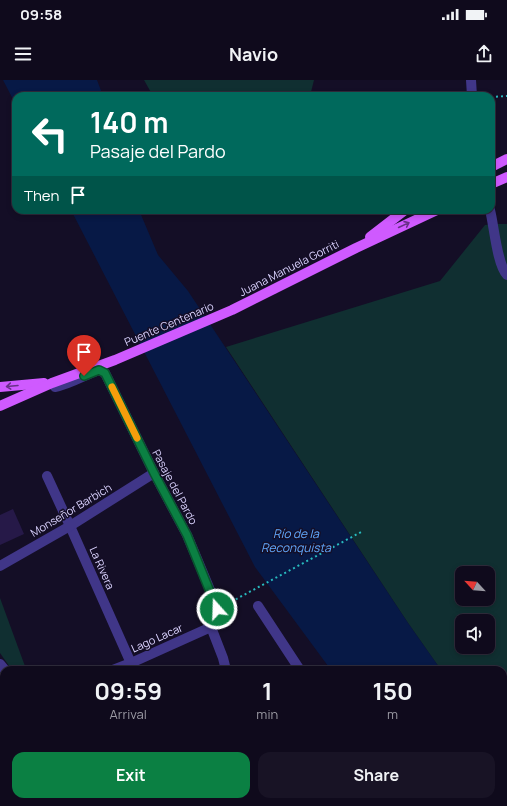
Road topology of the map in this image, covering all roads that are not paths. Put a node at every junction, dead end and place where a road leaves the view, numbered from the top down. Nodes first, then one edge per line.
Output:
1 (471, 80) edge
2 (472, 92) edge
3 (507, 159) edge
4 (495, 165) edge
5 (507, 177) edge
6 (495, 182) edge
7 (399, 214) edge
8 (428, 214) edge
9 (491, 214) edge
10 (356, 248) junction
11 (507, 275) edge
12 (232, 310) joint
13 (52, 383) junction
14 (0, 387) edge
15 (0, 406) edge
16 (154, 473) junction
17 (46, 476) dead end
18 (70, 526) junction
19 (0, 566) edge
20 (258, 606) dead end
21 (211, 627) junction
22 (132, 666) edge
23 (134, 666) edge
24 (225, 666) edge
25 (297, 666) edge

1 - 2 street
3 - 4 main road
5 - 6 main road
7 - 10 main road, Juana Manuela Gorriti
10 -> 8 main road, Juana Manuela Gorriti
9 - 11 street
10 - 12 main road, Juana Manuela Gorriti
12 - 13 main road, Puente Centenario
13 -> 14 main road
13 - 15 main road
13 - 16 street, Pasaje del Pardo
16 - 18 street, Monseñor Barbich
16 - 21 street, Pasaje del Pardo
17 - 18 street, La Rivera
18 - 19 street, Monseñor Barbich
18 - 22 street, La Rivera
20 - 25 street
21 - 23 street, Lago Lacar
21 - 24 street

